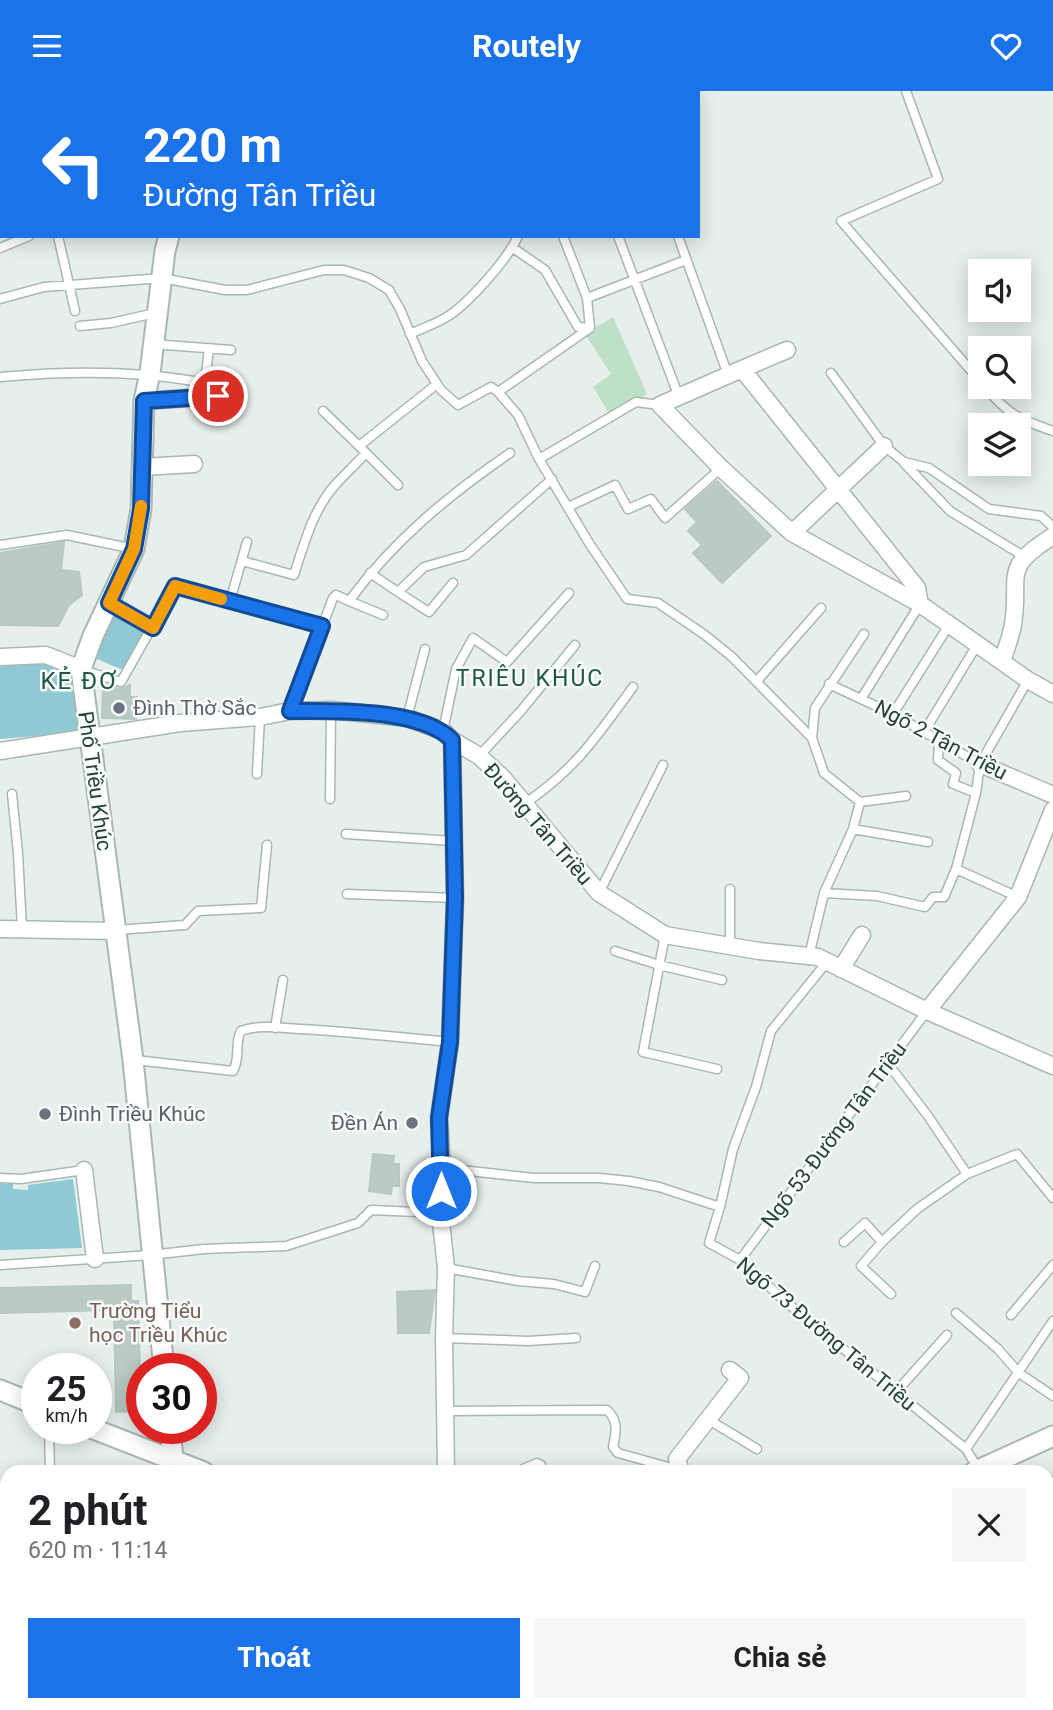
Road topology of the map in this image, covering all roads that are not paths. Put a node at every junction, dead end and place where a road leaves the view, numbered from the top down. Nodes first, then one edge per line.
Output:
1 (906, 91) edge
2 (24, 238) edge
3 (58, 238) edge
4 (169, 238) edge
5 (517, 238) edge
6 (565, 238) edge
7 (619, 238) edge
8 (679, 238) edge
9 (0, 248) edge
10 (513, 248) junction
11 (687, 260) junction
12 (162, 278) junction
13 (635, 280) junction
14 (69, 284) junction
15 (587, 298) junction
16 (0, 299) edge
17 (75, 311) dead end
18 (158, 312) junction
19 (80, 326) dead end
20 (590, 328) junction
21 (410, 334) junction
22 (153, 344) junction
23 (209, 348) junction
24 (231, 350) dead end
25 (787, 350) dead end
26 (968, 367) edge
27 (735, 372) junction
28 (150, 373) junction
29 (831, 373) dead end
30 (0, 377) edge
31 (194, 381) dead end
32 (437, 384) junction
33 (498, 392) junction
34 (218, 396) dead end
35 (679, 397) junction
36 (193, 398) junction
37 (995, 399) edge
38 (144, 401) junction
39 (660, 405) junction
40 (323, 411) dead end
41 (1053, 431) edge
42 (359, 446) junction
43 (884, 446) junction
44 (366, 453) junction
45 (510, 453) dead end
46 (539, 459) junction
47 (904, 462) junction
48 (194, 464) dead end
49 (143, 467) junction
50 (721, 468) junction
51 (552, 479) junction
52 (398, 485) dead end
53 (839, 490) junction
54 (568, 507) junction
55 (1053, 527) edge
56 (792, 533) junction
57 (1053, 536) edge
58 (247, 542) dead end
59 (0, 545) edge
60 (134, 549) junction
61 (1025, 557) junction
62 (242, 561) junction
63 (370, 573) junction
64 (453, 583) dead end
65 (398, 592) junction
66 (569, 593) dead end
67 (230, 601) junction
68 (349, 601) junction
69 (109, 603) junction
70 (920, 604) junction
71 (821, 608) dead end
72 (383, 615) dead end
73 (949, 625) junction
74 (322, 626) junction
75 (153, 628) junction
76 (864, 634) dead end
77 (575, 645) dead end
78 (977, 645) junction
79 (425, 649) dead end
80 (0, 657) edge
81 (1002, 661) junction
82 (81, 669) junction
83 (1028, 680) junction
84 (757, 681) junction
85 (830, 684) junction
86 (633, 687) dead end
87 (1053, 694) edge
88 (861, 699) junction
89 (290, 711) junction
90 (331, 711) junction
91 (893, 714) junction
92 (260, 717) junction
93 (407, 718) junction
94 (924, 732) junction
95 (447, 735) junction
96 (89, 737) junction
97 (812, 738) junction
98 (939, 740) junction
99 (0, 751) edge
100 (479, 756) junction
101 (980, 764) junction
102 (663, 765) dead end
103 (257, 774) dead end
104 (976, 793) junction
105 (12, 794) dead end
106 (1053, 795) edge
107 (906, 796) dead end
108 (330, 799) dead end
109 (860, 802) junction
110 (524, 804) junction
111 (1053, 810) edge
112 (853, 829) junction
113 (346, 834) dead end
114 (453, 841) junction
115 (928, 842) dead end
116 (267, 845) dead end
117 (956, 869) junction
118 (730, 889) dead end
119 (598, 893) junction
120 (824, 893) junction
121 (347, 894) dead end
122 (1018, 897) junction
123 (455, 898) junction
124 (0, 929) edge
125 (22, 929) junction
126 (116, 931) junction
127 (666, 935) junction
128 (862, 935) dead end
129 (730, 946) junction
130 (615, 951) dead end
131 (809, 956) junction
132 (827, 962) junction
133 (659, 965) junction
134 (842, 969) junction
135 (722, 979) dead end
136 (283, 980) dead end
137 (928, 1011) junction
138 (275, 1028) junction
139 (450, 1042) junction
140 (133, 1060) junction
141 (889, 1065) junction
142 (1053, 1066) edge
143 (717, 1069) dead end
144 (442, 1168) junction
145 (84, 1170) joint
146 (967, 1174) junction
147 (0, 1178) edge
148 (1053, 1198) edge
149 (720, 1207) junction
150 (440, 1213) junction
151 (844, 1242) dead end
152 (882, 1243) junction
153 (151, 1255) junction
154 (95, 1259) junction
155 (740, 1260) junction
156 (0, 1265) edge
157 (1053, 1265) edge
158 (595, 1266) dead end
159 (446, 1268) junction
160 (891, 1294) dead end
161 (956, 1313) dead end
162 (1011, 1315) dead end
163 (1053, 1321) edge
164 (947, 1335) dead end
165 (444, 1338) junction
166 (576, 1338) dead end
167 (162, 1353) edge
168 (730, 1370) dead end
169 (1019, 1373) junction
170 (0, 1390) edge
171 (896, 1392) junction
172 (1053, 1396) edge
173 (21, 1399) edge
174 (446, 1411) junction
175 (709, 1420) junction
176 (1053, 1436) edge
177 (112, 1438) edge
178 (49, 1444) edge
179 (172, 1444) edge
180 (757, 1449) dead end
181 (966, 1449) junction
182 (50, 1465) edge
183 (172, 1465) edge
184 (174, 1465) edge
185 (446, 1465) edge
186 (661, 1465) edge
187 (680, 1465) edge
188 (974, 1465) edge
189 (990, 1465) edge

1 - 26 lane
2 - 9 lane
3 - 14 lane
4 - 12 street, Phố Triều Khúc
5 - 10 lane
6 - 15 lane
7 - 13 lane
8 - 11 lane
10 - 20 lane
10 - 21 lane
11 - 13 lane
11 - 27 lane
12 - 14 lane
12 - 18 street, Phố Triều Khúc
12 - 21 lane
13 - 15 lane
13 - 35 lane
14 - 16 lane
14 - 17 lane
15 - 20 lane
18 - 19 lane
18 - 22 street, Phố Triều Khúc
20 - 33 lane
21 - 32 lane
22 - 23 lane
22 - 28 street, Phố Triều Khúc
23 - 24 lane
23 - 36 lane
25 - 27 street
27 - 35 street
27 - 53 street
28 - 30 lane
28 - 31 lane
28 - 38 street, Phố Triều Khúc
29 - 43 lane
32 - 33 lane
32 - 42 lane
33 - 46 lane
34 - 36 street
35 - 39 street
36 - 38 street
37 - 41 lane
38 - 49 street, Phố Triều Khúc
39 - 46 lane
39 - 50 street
40 - 42 lane
42 - 44 lane
43 - 47 lane
43 - 53 street
44 - 52 lane
44 - 62 lane
45 - 63 lane
46 - 51 lane
47 - 55 lane
47 - 61 lane
48 - 49 street
49 - 60 street, Phố Triều Khúc
50 - 54 lane
50 - 56 street
51 - 54 lane
51 - 65 lane
53 - 56 street
53 - 70 street
54 - 84 lane
56 - 70 street
57 - 61 street
58 - 62 lane
59 - 60 lane
60 - 69 street, Phố Triều Khúc
61 - 81 street
62 - 67 lane
63 - 65 lane
63 - 68 lane
64 - 65 lane
66 - 95 lane
67 - 74 lane
67 - 75 lane
68 - 72 lane
68 - 74 lane
69 - 75 lane
69 - 82 street, Phố Triều Khúc
70 - 73 street
70 - 88 lane
71 - 84 lane
73 - 78 street
73 - 91 lane
74 - 89 lane
75 - 82 lane
76 - 85 lane
77 - 100 lane
78 - 81 street
78 - 94 lane
79 - 93 lane
80 - 82 street
81 - 83 street
82 - 96 street, Phố Triều Khúc
83 - 87 street
83 - 101 lane
84 - 97 lane
85 - 88 lane, Ngõ 2 Tân Triều
85 - 97 lane
86 - 110 lane
88 - 91 lane, Ngõ 2 Tân Triều
89 - 90 street, Đường Tân Triều
89 - 92 street, Đường Tân Triều
90 - 93 street, Đường Tân Triều
90 - 108 lane
91 - 94 lane, Ngõ 2 Tân Triều
92 - 96 street, Đường Tân Triều
92 - 103 lane
93 - 95 street, Đường Tân Triều
94 - 98 lane, Ngõ 2 Tân Triều
95 - 100 street, Đường Tân Triều
95 - 114 street
96 - 99 street, Đường Tân Triều
96 - 126 street, Phố Triều Khúc
97 - 109 lane
98 - 101 lane, Ngõ 2 Tân Triều
98 - 104 lane
100 - 110 street, Đường Tân Triều
101 - 104 lane
101 - 106 street, Ngõ 2 Tân Triều
102 - 119 lane
104 - 117 lane
105 - 125 lane
107 - 109 lane
109 - 112 lane
110 - 119 street, Đường Tân Triều
111 - 122 street
112 - 115 lane
112 - 120 lane
113 - 114 lane
114 - 123 street
116 - 126 lane
117 - 120 lane
117 - 122 lane
118 - 129 lane
119 - 127 street, Đường Tân Triều
120 - 131 lane
121 - 123 lane
122 - 137 street
123 - 139 street
124 - 125 street
125 - 126 street
126 - 140 street, Phố Triều Khúc
127 - 129 street, Đường Tân Triều
127 - 133 lane
128 - 134 street
129 - 131 street, Đường Tân Triều
130 - 133 lane
131 - 132 street, Đường Tân Triều
132 - 134 street, Đường Tân Triều
132 - 149 lane, Ngõ 73 Đường Tân Triều
133 - 135 lane
133 - 143 lane
134 - 137 street, Đường Tân Triều
136 - 138 lane
137 - 141 lane, Ngõ 53 Đường Tân Triều
137 - 142 street, Đường Tân Triều
138 - 139 lane
138 - 140 lane
139 - 144 street
140 - 153 street, Phố Triều Khúc
141 - 146 lane
141 - 155 lane, Ngõ 53 Đường Tân Triều
144 - 149 lane
144 - 150 street
145 - 147 lane
145 - 154 street
146 - 148 lane
146 - 152 lane
149 - 155 lane, Ngõ 73 Đường Tân Triều
150 - 153 lane
150 - 159 street
151 - 152 lane
152 - 160 lane
153 - 154 lane
153 - 167 street, Phố Triều Khúc
154 - 156 lane
155 - 171 lane, Ngõ 73 Đường Tân Triều
157 - 162 lane
158 - 159 lane
159 - 165 street
161 - 169 lane
163 - 169 lane
164 - 171 lane
165 - 166 lane
165 - 174 street
168 - 175 street
169 - 172 lane
169 - 181 lane
170 - 173 street
171 - 181 lane, Ngõ 73 Đường Tân Triều
174 - 185 street
174 - 186 lane
175 - 180 lane
175 - 187 street
176 - 189 street
177 - 183 street
178 - 182 lane
179 - 184 street
181 - 188 lane, Ngõ 73 Đường Tân Triều

